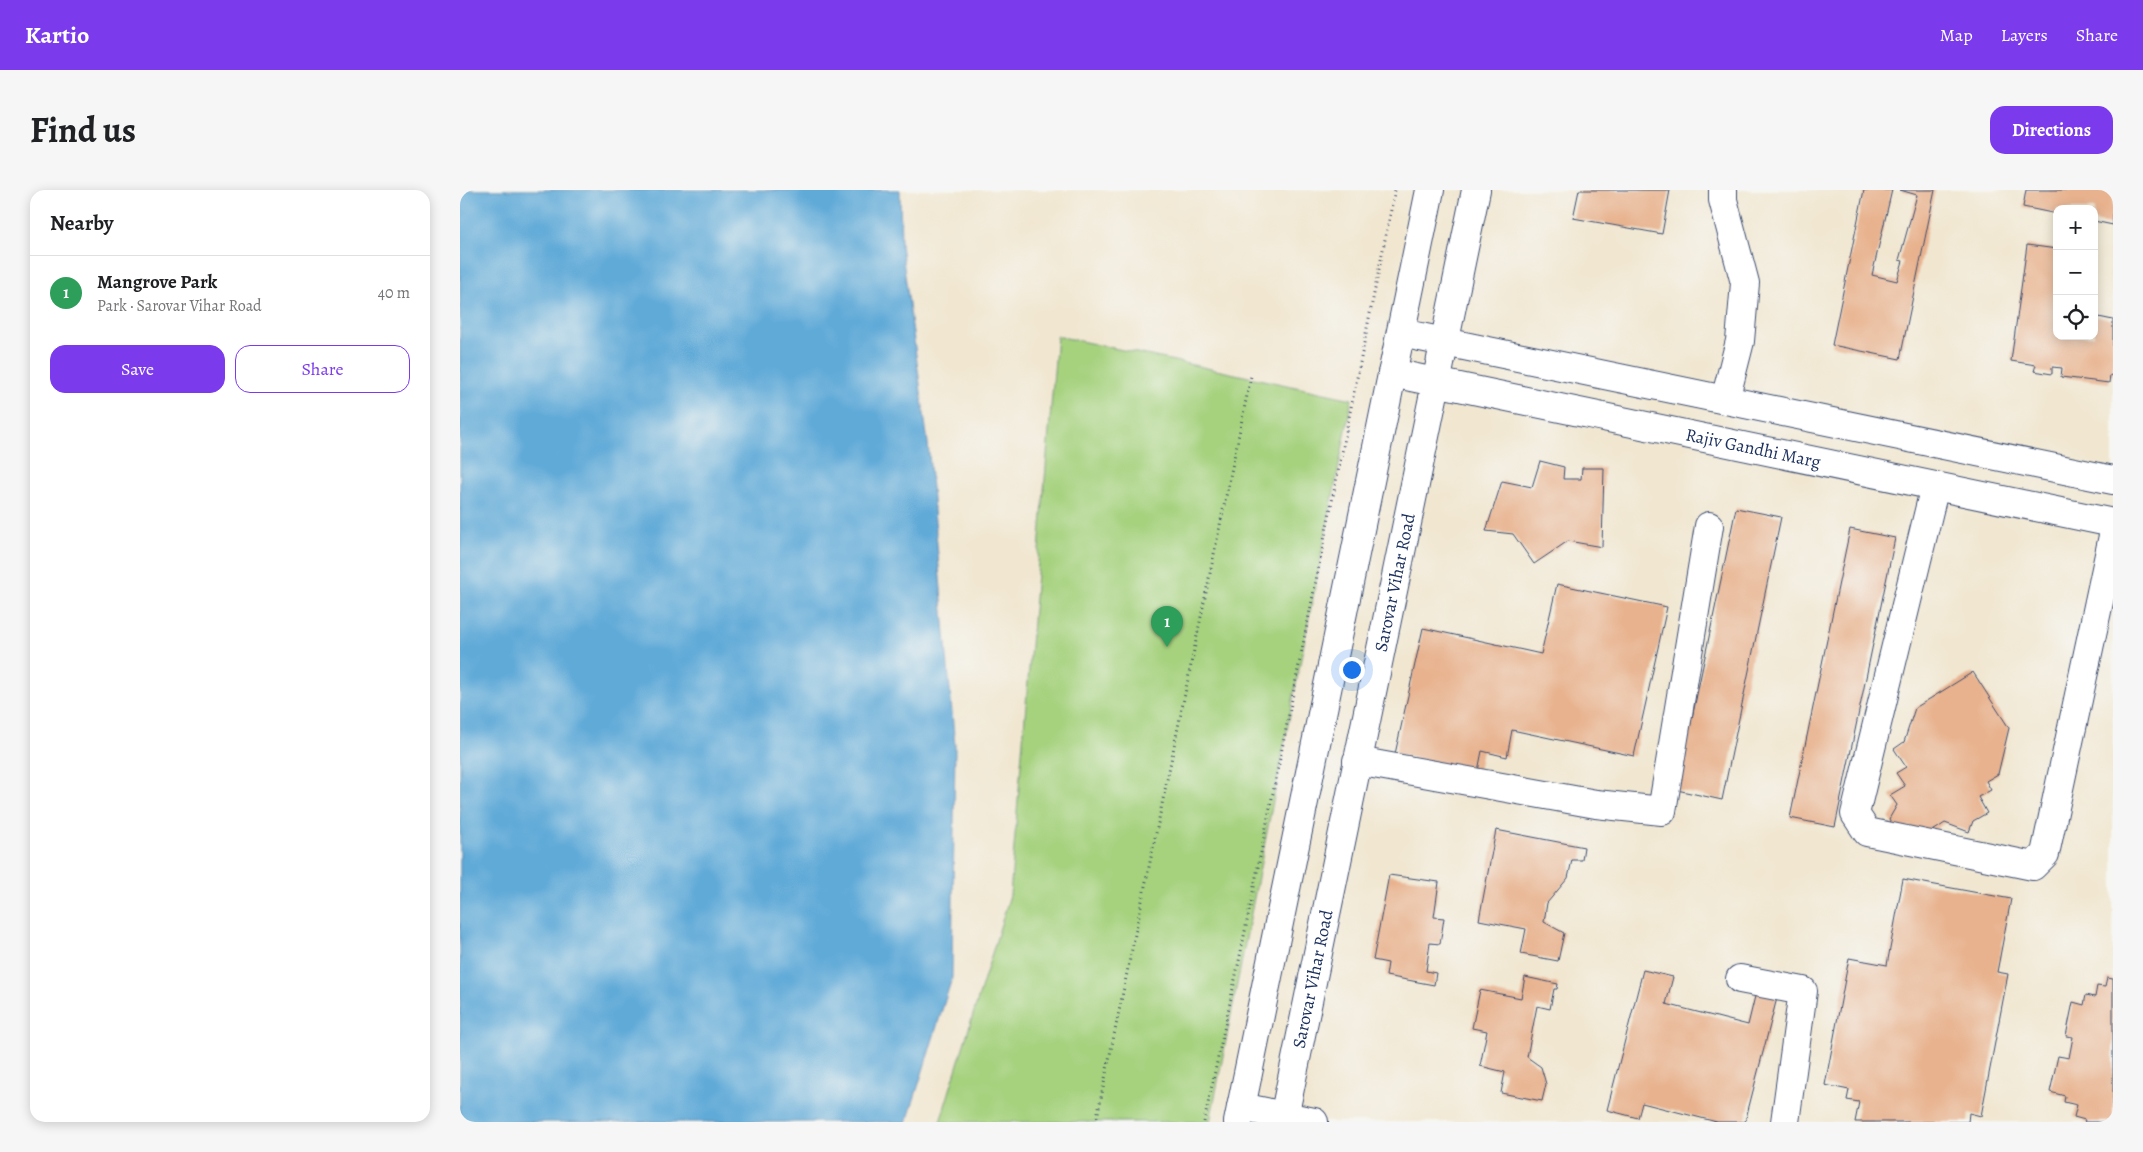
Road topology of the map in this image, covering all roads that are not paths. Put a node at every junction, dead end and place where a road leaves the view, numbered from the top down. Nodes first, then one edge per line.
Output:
1 (1430, 190) edge
2 (1476, 190) edge
3 (1724, 190) edge
4 (1401, 333) junction
5 (1444, 341) junction
6 (1392, 373) junction
7 (1436, 382) junction
8 (1725, 400) junction
9 (2113, 480) edge
10 (1934, 486) junction
11 (2113, 523) edge
12 (1709, 526) dead end
13 (2113, 536) edge
14 (1358, 761) junction
15 (1740, 979) dead end
16 (1239, 1115) edge
17 (1284, 1119) edge
18 (1314, 1122) edge
19 (1785, 1122) edge

1 - 4 street
2 - 5 street, Sarovar Vihar Road
3 - 8 street
4 - 5 street
4 - 6 street
5 - 7 street, Sarovar Vihar Road
5 - 8 street
6 - 7 street, Rajiv Gandhi Marg
6 - 16 street
7 - 10 street, Rajiv Gandhi Marg
7 - 14 street, Sarovar Vihar Road
8 - 9 street
10 - 11 street, Rajiv Gandhi Marg
10 - 13 street
12 - 14 street
14 - 17 street, Sarovar Vihar Road
15 - 19 street
16 - 17 street
17 - 18 street

